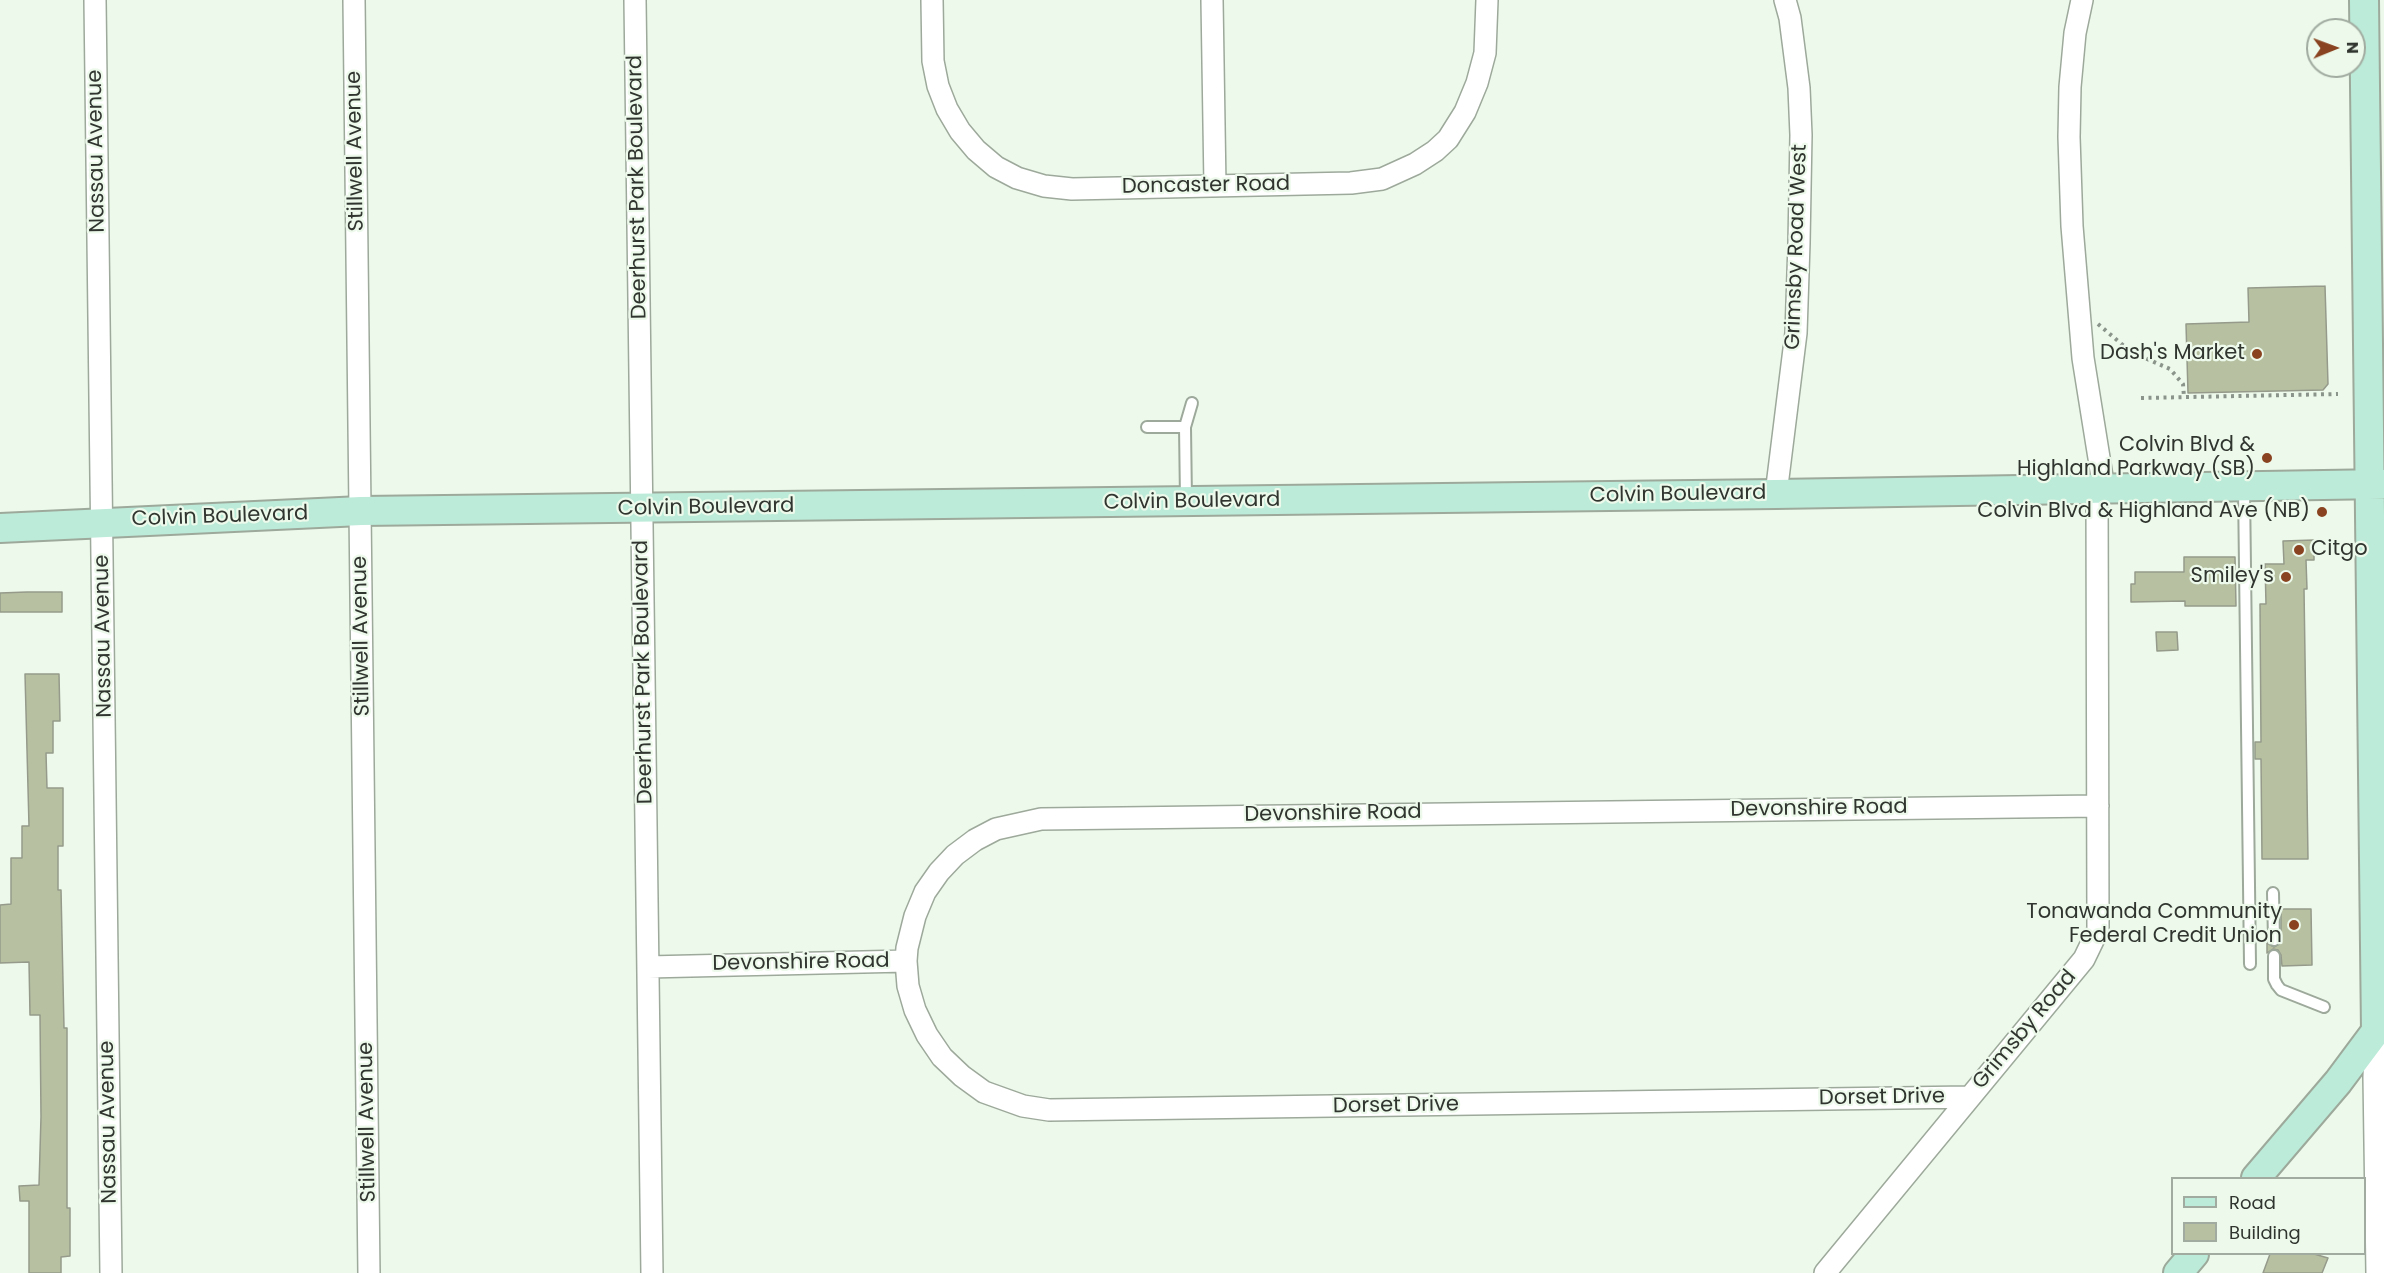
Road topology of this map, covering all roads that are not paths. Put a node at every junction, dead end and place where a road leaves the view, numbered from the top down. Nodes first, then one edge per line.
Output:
1 (95, 0) edge
2 (354, 0) edge
3 (635, 0) edge
4 (932, 0) edge
5 (1212, 0) edge
6 (1487, 0) edge
7 (1785, 0) edge
8 (2082, 0) edge
9 (2364, 0) edge
10 (1215, 186) junction
11 (1192, 403) dead end
12 (1185, 426) junction
13 (1147, 427) dead end
14 (2377, 484) edge
15 (2244, 487) junction
16 (2100, 489) junction
17 (1776, 494) junction
18 (1186, 502) junction
19 (642, 509) junction
20 (361, 512) junction
21 (103, 522) junction
22 (0, 528) edge
23 (2098, 806) junction
24 (2273, 893) dead end
25 (2274, 940) dead end
26 (2274, 956) dead end
27 (906, 961) junction
28 (2250, 964) dead end
29 (648, 967) junction
30 (2324, 1007) dead end
31 (2380, 1031) edge
32 (1969, 1097) junction
33 (2258, 1177) edge
34 (2370, 1223) edge
35 (2193, 1255) edge
36 (111, 1273) edge
37 (369, 1273) edge
38 (652, 1273) edge
39 (1825, 1273) edge
40 (2178, 1273) edge
41 (2377, 1273) edge

1 - 21 street, Nassau Avenue
2 - 20 street, Stillwell Avenue
3 - 19 street, Deerhurst Park Boulevard
4 - 10 street, Doncaster Road
5 - 10 street
6 - 10 street, Doncaster Road
7 - 17 street, Grimsby Road West
8 - 16 street
9 - 14 street
11 - 12 lane
12 - 13 lane
12 - 18 lane
14 - 15 street, Colvin Boulevard
14 - 31 street
15 - 16 street, Colvin Boulevard
15 - 28 lane
16 - 17 street, Colvin Boulevard
16 - 23 street, Grimsby Road
17 - 18 street, Colvin Boulevard
18 - 19 street, Colvin Boulevard
19 - 20 street, Colvin Boulevard
19 - 29 street, Deerhurst Park Boulevard
20 - 21 street, Colvin Boulevard
20 - 37 street, Stillwell Avenue
21 - 22 street, Colvin Boulevard
21 - 36 street, Nassau Avenue
23 - 27 street, Devonshire Road
23 - 32 street, Grimsby Road
24 - 25 lane
26 - 30 lane
27 - 29 street, Devonshire Road
27 - 32 street, Dorset Drive
29 - 38 street, Deerhurst Park Boulevard
31 - 33 street
31 - 34 street
32 - 39 street, Grimsby Road
34 - 41 street
35 - 40 street

